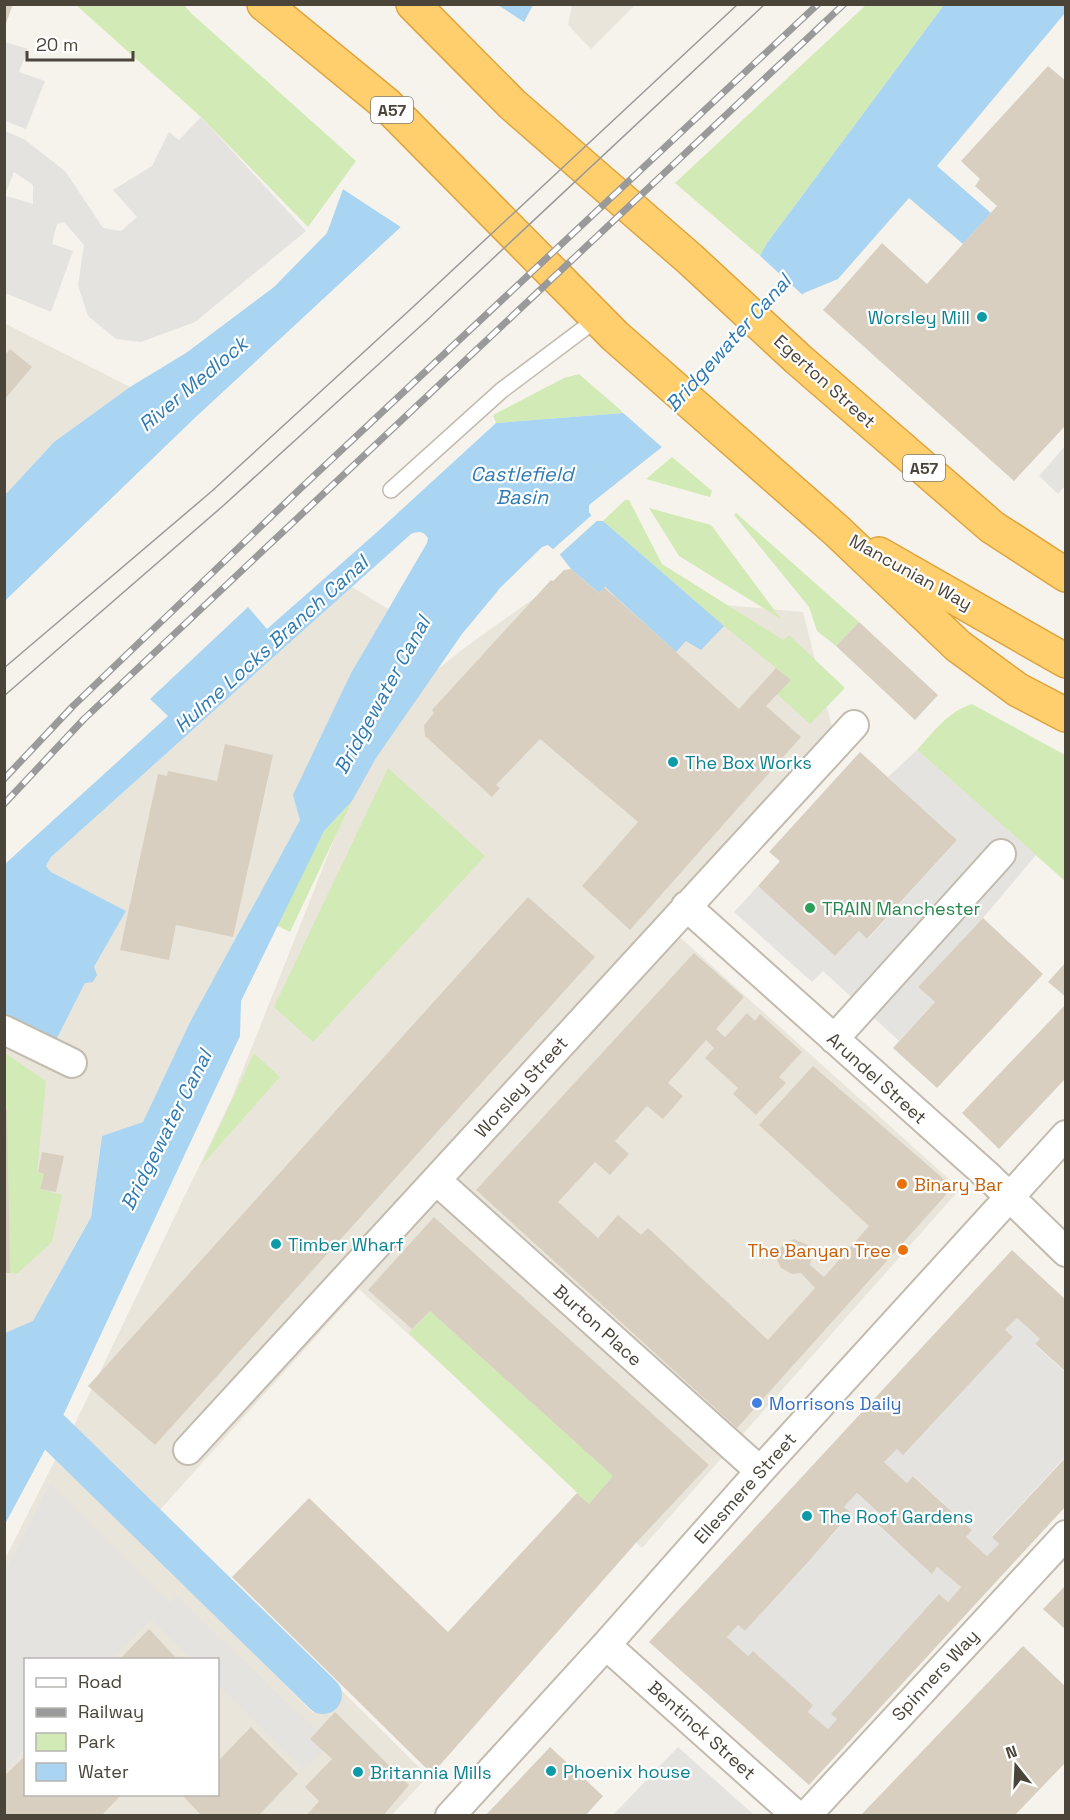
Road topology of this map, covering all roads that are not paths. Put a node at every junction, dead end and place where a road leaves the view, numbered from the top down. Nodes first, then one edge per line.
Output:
1 (264, 4) edge
2 (300, 4) edge
3 (413, 4) edge
4 (330, 58) junction
5 (607, 327) junction
6 (391, 490) dead end
7 (836, 530) junction
8 (1065, 574) edge
9 (1065, 661) edge
10 (1065, 715) edge
11 (854, 725) dead end
12 (1001, 854) dead end
13 (686, 906) junction
14 (4, 1030) edge
15 (834, 1040) junction
16 (72, 1063) dead end
17 (1065, 1135) edge
18 (436, 1180) junction
19 (1010, 1197) junction
20 (1065, 1252) edge
21 (188, 1450) dead end
22 (760, 1471) junction
23 (1065, 1535) edge
24 (606, 1645) junction
25 (450, 1815) edge
26 (796, 1815) edge
27 (806, 1815) edge

1 - 4 highway, A57
2 - 4 highway, A57
3 - 8 highway, Egerton Street / A57
4 - 5 highway, A57
5 - 6 lane
5 - 7 highway, A57
7 - 9 highway, Mancunian Way / A57
7 - 10 highway, A57
11 - 13 street, Worsley Street
12 - 15 street
13 - 15 street, Arundel Street
13 - 18 street, Worsley Street
14 - 16 street
15 - 19 street, Arundel Street
17 - 19 street, Ellesmere Street
18 - 21 street, Worsley Street
18 - 22 street, Burton Place
19 - 20 street, Arundel Street
19 - 22 street, Ellesmere Street
22 - 24 street, Ellesmere Street
23 - 27 street, Spinners Way
24 - 25 street, Ellesmere Street
24 - 26 street, Bentinck Street

